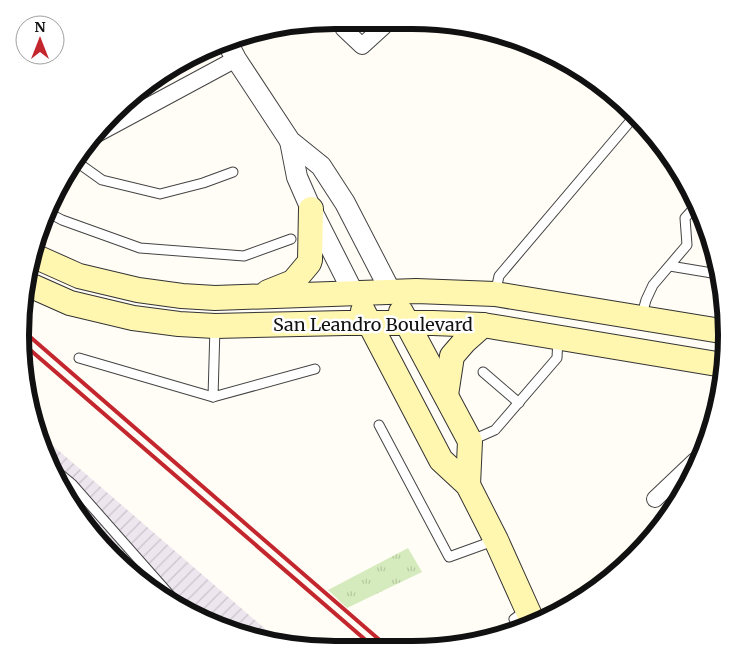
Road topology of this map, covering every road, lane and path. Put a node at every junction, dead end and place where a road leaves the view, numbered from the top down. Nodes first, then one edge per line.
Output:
1 (344, 29) edge
2 (381, 29) edge
3 (231, 51) edge
4 (117, 119) edge
5 (631, 120) edge
6 (290, 141) junction
7 (80, 165) edge
8 (233, 172) dead end
9 (311, 209) junction
10 (692, 211) edge
11 (53, 215) edge
12 (291, 239) dead end
13 (39, 258) edge
14 (670, 266) junction
15 (712, 273) edge
16 (33, 286) edge
17 (391, 292) junction
18 (354, 294) junction
19 (495, 294) junction
20 (256, 296) junction
21 (641, 318) junction
22 (407, 323) junction
23 (370, 324) junction
24 (482, 325) junction
25 (214, 326) junction
26 (718, 330) edge
27 (558, 338) junction
28 (79, 358) dead end
29 (717, 364) edge
30 (315, 369) dead end
31 (483, 372) dead end
32 (446, 395) junction
33 (213, 397) junction
34 (519, 403) junction
35 (379, 425) dead end
36 (470, 441) junction
37 (687, 469) edge
38 (64, 478) edge
39 (468, 485) junction
40 (655, 499) dead end
41 (496, 540) junction
42 (166, 591) edge
43 (526, 619) edge

1 - 2 street
3 - 4 street
3 - 6 street
5 - 19 lane
6 - 9 street
6 - 17 street
7 - 8 lane
9 - 18 street
9 - 20 main road
10 - 14 lane
11 - 12 lane
13 - 20 main road, San Leandro Boulevard
14 - 15 lane
14 - 21 lane
16 - 25 main road, San Leandro Boulevard
17 - 18 main road, San Leandro Boulevard
17 - 19 main road, San Leandro Boulevard
17 - 22 main road
18 - 20 main road, San Leandro Boulevard
18 - 23 main road
19 - 21 main road, San Leandro Boulevard
21 - 26 main road, San Leandro Boulevard
22 - 23 main road, San Leandro Boulevard
22 - 24 main road, San Leandro Boulevard
22 - 32 main road
23 - 25 main road, San Leandro Boulevard
23 - 39 main road
24 - 27 main road, San Leandro Boulevard
24 - 32 main road
25 - 33 lane
27 - 29 main road, San Leandro Boulevard
27 - 34 lane
28 - 33 lane
30 - 33 lane
31 - 34 lane
32 - 36 main road
34 - 36 lane
35 - 41 lane
36 - 39 main road
37 - 40 street
38 - 42 lane
39 - 41 main road
41 - 43 main road

